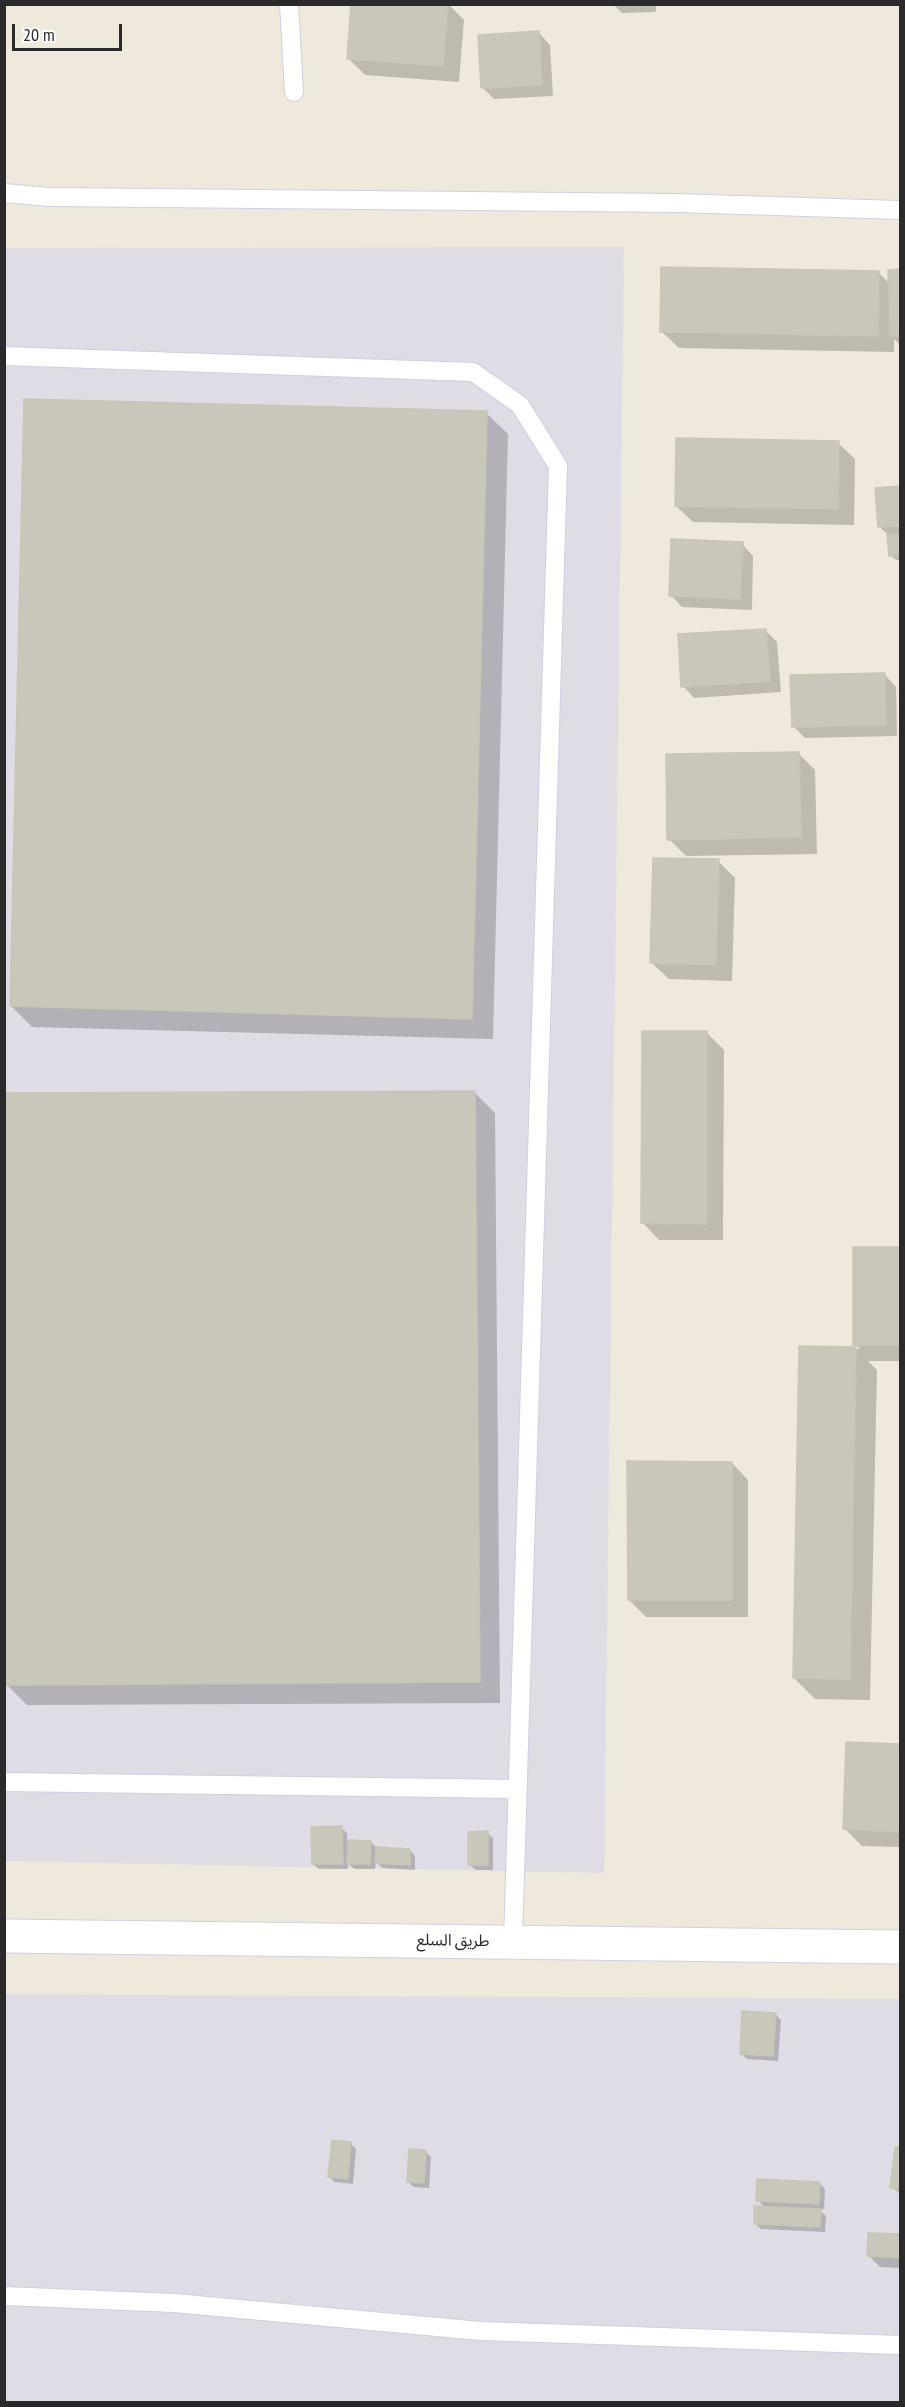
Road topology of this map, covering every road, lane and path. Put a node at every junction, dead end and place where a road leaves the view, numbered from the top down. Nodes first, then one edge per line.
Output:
1 (289, 4) edge
2 (294, 92) dead end
3 (4, 193) edge
4 (900, 210) edge
5 (4, 356) edge
6 (4, 1782) edge
7 (518, 1789) junction
8 (4, 1936) edge
9 (513, 1942) junction
10 (900, 1947) edge
11 (4, 2296) edge
12 (900, 2345) edge

1 - 2 lane
3 - 4 lane
5 - 7 lane
6 - 7 lane
7 - 9 lane
8 - 9 street, طريق السلع
9 - 10 street, طريق السلع
11 - 12 lane

